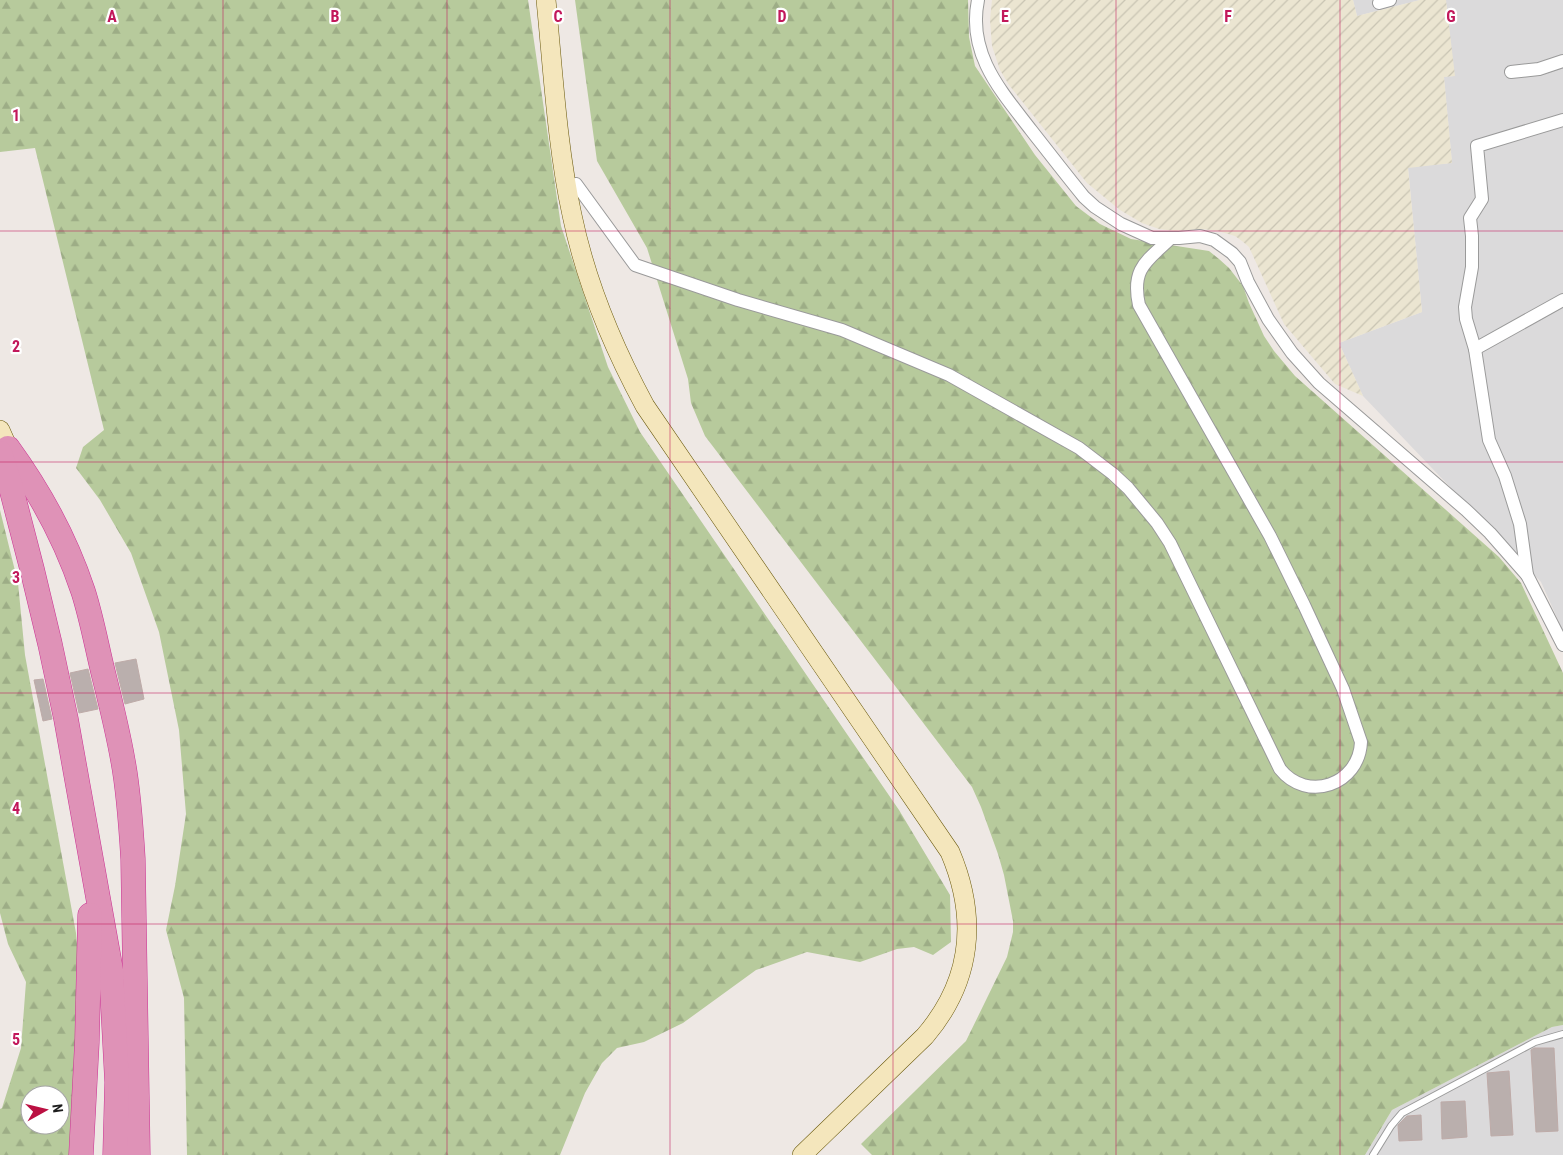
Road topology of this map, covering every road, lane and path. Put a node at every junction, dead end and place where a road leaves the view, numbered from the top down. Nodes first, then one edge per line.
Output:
1 (546, 0) edge
2 (556, 0) edge
3 (978, 0) edge
4 (1563, 61) edge
5 (1510, 72) dead end
6 (1563, 120) edge
7 (576, 184) junction
8 (1171, 238) junction
9 (1563, 300) edge
10 (1475, 349) junction
11 (3, 444) edge
12 (1527, 575) junction
13 (1563, 646) edge
14 (91, 856) junction
15 (1563, 1034) edge
16 (81, 1155) edge
17 (115, 1155) edge
18 (138, 1155) edge
19 (802, 1155) edge
20 (817, 1155) edge
21 (1373, 1155) edge

1 - 19 main road
2 - 7 main road
3 - 8 street
4 - 5 street
6 - 10 street
7 - 8 street
7 - 20 main road
8 - 12 street
9 - 10 street
10 - 12 street
11 - 14 highway
11 - 18 highway
12 - 13 street
14 - 16 highway
14 - 17 highway
15 - 21 lane

